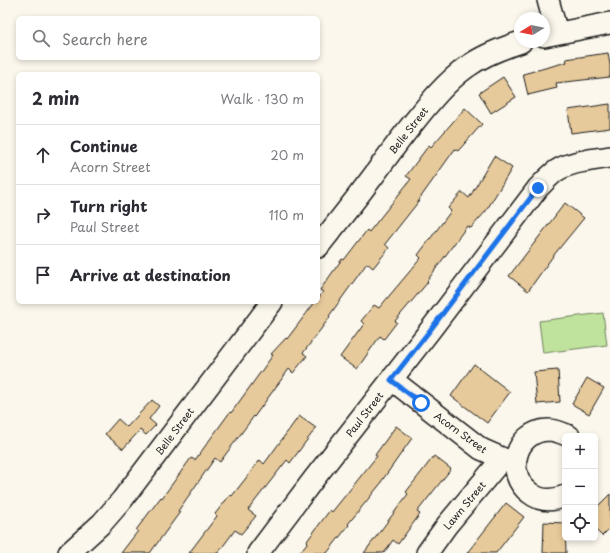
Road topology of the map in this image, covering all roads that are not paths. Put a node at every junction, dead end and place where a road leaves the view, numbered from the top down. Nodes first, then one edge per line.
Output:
1 (548, 0) edge
2 (549, 12) edge
3 (610, 22) edge
4 (550, 34) edge
5 (514, 44) edge
6 (610, 157) edge
7 (320, 244) edge
8 (270, 304) edge
9 (391, 380) junction
10 (562, 433) edge
11 (509, 461) junction
12 (562, 497) edge
13 (69, 553) edge
14 (258, 553) edge
15 (426, 553) edge

1 - 2 street
3 - 4 street
5 - 7 street, Belle Street
6 - 9 street, Paul Street
8 - 13 street, Belle Street
9 - 11 street, Acorn Street
9 - 14 street, Paul Street
10 - 11 street
11 - 12 street
11 - 15 street, Lawn Street

